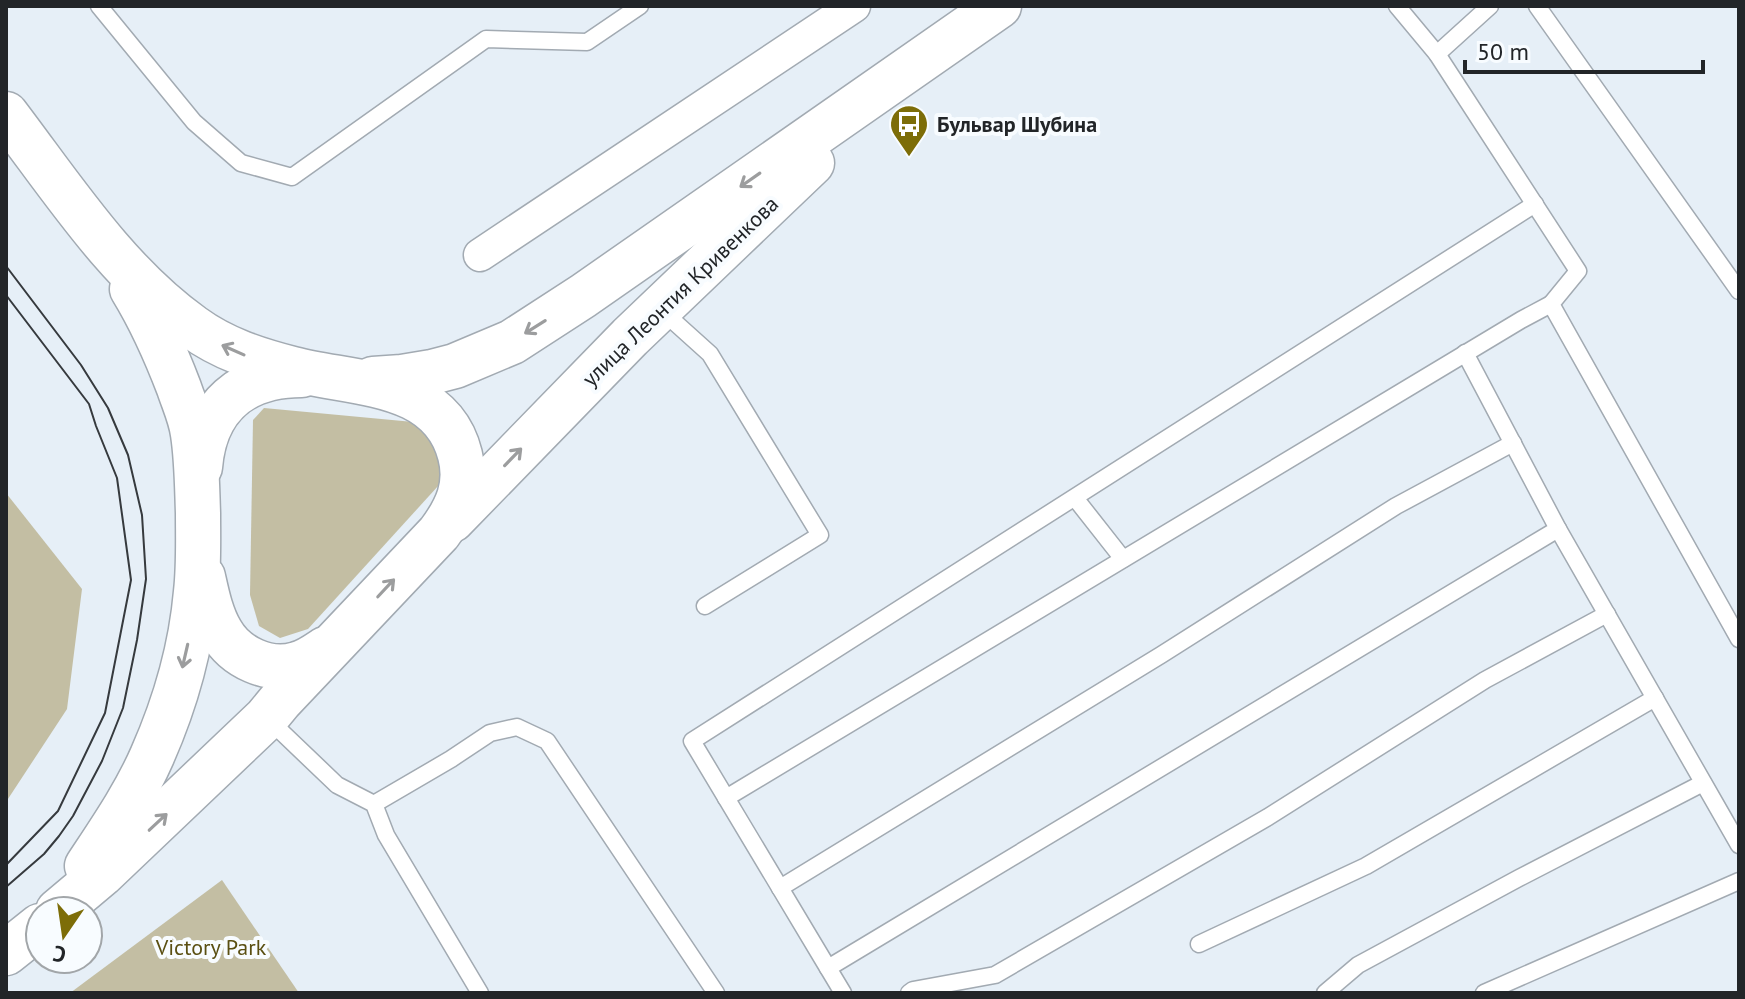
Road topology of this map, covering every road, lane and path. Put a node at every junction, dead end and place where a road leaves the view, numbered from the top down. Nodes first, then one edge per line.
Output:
1 (99, 6) edge
2 (640, 6) edge
3 (854, 6) edge
4 (999, 6) edge
5 (1397, 6) edge
6 (1490, 6) edge
7 (1537, 6) edge
8 (1437, 54) junction
9 (928, 55) junction
10 (6, 114) edge
11 (1535, 204) junction
12 (96, 233) junction
13 (480, 255) dead end
14 (1739, 291) edge
15 (1551, 304) junction
16 (659, 308) junction
17 (1465, 353) junction
18 (341, 377) junction
19 (1513, 443) junction
20 (197, 497) junction
21 (1075, 498) junction
22 (1558, 529) junction
23 (439, 533) junction
24 (198, 551) junction
25 (1123, 559) junction
26 (705, 606) dead end
27 (1607, 614) junction
28 (1739, 639) edge
29 (334, 644) junction
30 (1655, 698) junction
31 (266, 718) junction
32 (1703, 783) junction
33 (726, 798) junction
34 (374, 804) junction
35 (1739, 845) edge
36 (1739, 881) edge
37 (780, 888) junction
38 (66, 895) edge
39 (75, 895) edge
40 (24, 939) edge
41 (1199, 944) dead end
42 (6, 953) edge
43 (828, 968) junction
44 (480, 993) edge
45 (716, 993) edge
46 (843, 993) edge
47 (909, 993) edge
48 (1325, 993) edge
49 (1484, 993) edge

1 - 2 lane
3 - 13 street
4 - 9 main road, улица Леонтия Кривенкова
5 - 8 lane
6 - 8 lane
7 - 14 lane
8 - 11 lane
9 - 16 main road, улица Леонтия Кривенкова
9 -> 18 main road, улица Леонтия Кривенкова
10 - 12 main road
11 - 15 lane
11 - 21 lane
18 -> 12 main road
12 - 20 main road
15 - 17 lane
15 - 28 lane
23 -> 16 main road, улица Леонтия Кривенкова
16 - 26 lane
17 - 19 lane
17 - 25 lane
18 - 20 main road
18 - 23 main road
19 - 22 lane
19 - 37 lane
20 - 24 main road
21 - 25 lane
21 - 33 lane
22 - 27 lane
22 - 43 lane
29 -> 23 main road
24 - 29 main road
24 -> 38 main road
25 - 33 lane
27 - 30 lane
27 - 47 lane
29 - 31 main road
30 - 32 lane
30 - 41 lane
31 - 34 lane
39 -> 31 main road
32 - 35 lane
32 - 48 lane
33 - 37 lane
34 - 44 lane
34 - 45 lane
36 - 49 lane
37 - 43 lane
40 - 42 main road
43 - 46 lane

